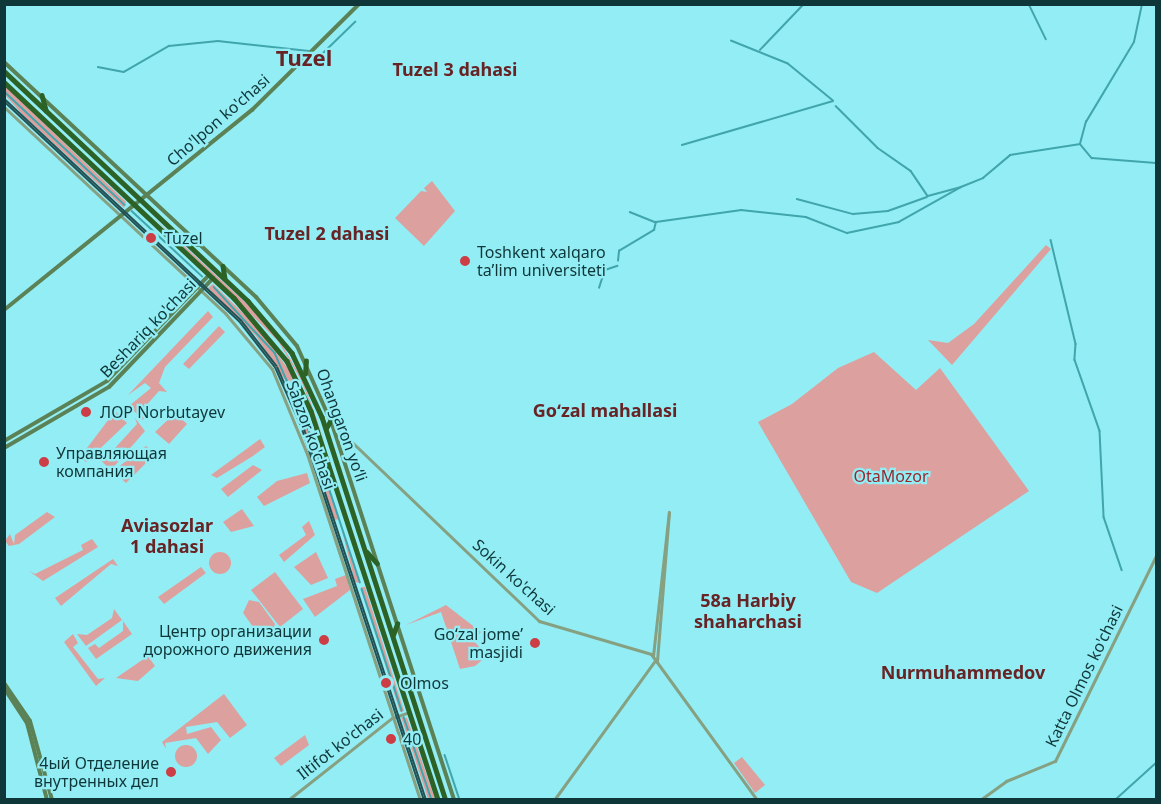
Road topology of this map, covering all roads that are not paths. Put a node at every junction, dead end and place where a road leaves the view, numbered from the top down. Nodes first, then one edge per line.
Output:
1 (358, 4) edge
2 (6, 63) edge
3 (4, 70) edge
4 (4, 82) edge
5 (42, 95) junction
6 (4, 107) edge
7 (45, 110) junction
8 (148, 195) junction
9 (141, 200) junction
10 (134, 204) junction
11 (120, 215) junction
12 (184, 240) junction
13 (199, 244) junction
14 (223, 266) junction
15 (211, 276) junction
16 (225, 278) junction
17 (199, 289) junction
18 (4, 310) edge
19 (306, 361) junction
20 (305, 376) junction
21 (331, 422) junction
22 (38, 425) junction
23 (326, 428) junction
24 (4, 441) edge
25 (332, 447) junction
26 (4, 448) edge
27 (323, 449) junction
28 (339, 467) junction
29 (329, 470) junction
30 (365, 551) junction
31 (1156, 556) edge
32 (377, 563) junction
33 (397, 624) junction
34 (393, 635) junction
35 (399, 655) junction
36 (391, 657) junction
37 (655, 659) junction
38 (4, 683) edge
39 (4, 688) edge
40 (409, 712) junction
41 (392, 718) junction
42 (47, 800) edge
43 (52, 800) edge
44 (288, 800) edge
45 (420, 800) edge
46 (438, 800) edge
47 (446, 800) edge
48 (454, 800) edge
49 (554, 800) edge
50 (757, 800) edge
51 (980, 800) edge

1 - 8 main road, Cho'lpon ko'chasi
2 - 3 street
2 - 5 main road, Ohangaron yoʻli
3 - 7 highway, Ohangaron yoʻli
4 - 10 highway, Ohangaron yoʻli
5 - 7 highway
5 - 8 main road, Ohangaron yoʻli
6 - 11 street, Sabzor ko'chasi
7 - 9 highway, Ohangaron yoʻli
8 - 9 main road, Cho'lpon ko'chasi
8 - 13 main road, Ohangaron yoʻli
9 - 10 main road, Cho'lpon ko'chasi
9 - 12 highway, Ohangaron yoʻli
10 - 11 main road, Cho'lpon ko'chasi
10 - 15 highway, Ohangaron yoʻli
11 - 17 street, Sabzor ko'chasi
11 - 18 main road, Cho'lpon ko'chasi
12 - 13 highway
12 - 16 highway, Ohangaron yoʻli
13 - 14 main road, Ohangaron yoʻli
14 - 16 highway
14 - 19 main road, Ohangaron yoʻli
15 - 17 main road, Beshariq ko'chasi
15 - 27 highway, Ohangaron yoʻli
16 - 20 highway, Ohangaron yoʻli
17 - 22 main road, Beshariq ko'chasi
17 - 41 street, Sabzor ko'chasi
19 - 20 highway
19 - 21 main road, Ohangaron yoʻli
20 - 23 highway, Ohangaron yoʻli
21 - 23 highway
21 - 32 main road, Ohangaron yoʻli
21 - 37 street, Sokin ko'chasi
22 - 24 main road, Beshariq ko'chasi
22 - 26 main road, Beshariq ko'chasi
23 - 25 highway, Ohangaron yoʻli
25 - 27 highway
25 - 28 highway, Ohangaron yoʻli
27 - 29 highway, Ohangaron yoʻli
28 - 29 highway
28 - 30 highway, Ohangaron yoʻli
29 - 36 highway, Ohangaron yoʻli
30 - 32 highway
30 - 34 highway, Ohangaron yoʻli
31 - 51 street, Katta Olmos ko'chasi
32 - 33 main road, Ohangaron yoʻli
33 - 34 highway
33 - 48 main road, Ohangaron yoʻli
34 - 35 highway, Ohangaron yoʻli
35 - 36 highway
35 - 47 highway, Ohangaron yoʻli
36 - 40 highway, Ohangaron yoʻli
37 - 37 street
37 - 49 street
37 - 50 street, Sokin ko'chasi
38 - 43 main road
39 - 42 main road
40 - 41 street, Iltifot ko'chasi
40 - 46 highway, Ohangaron yoʻli
41 - 44 street, Iltifot ko'chasi
41 - 45 street, Sabzor ko'chasi

